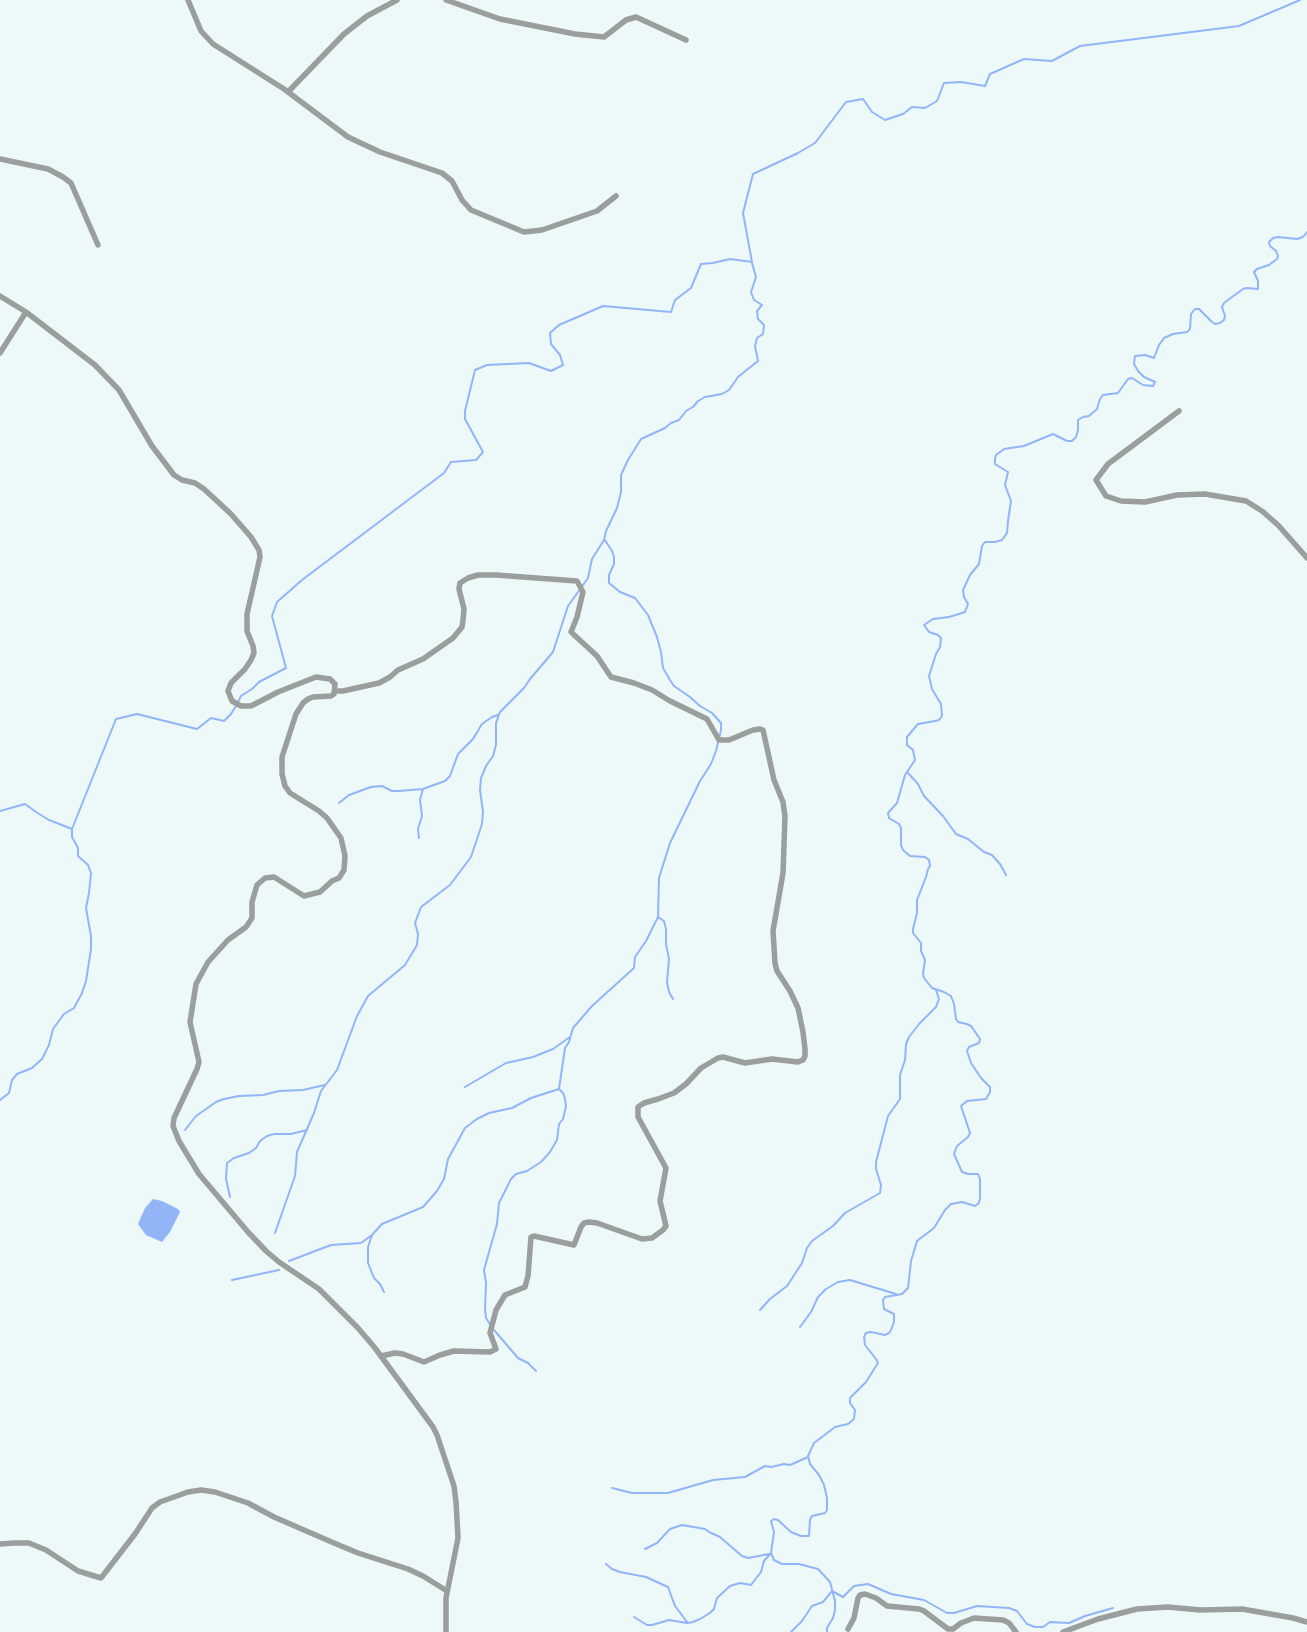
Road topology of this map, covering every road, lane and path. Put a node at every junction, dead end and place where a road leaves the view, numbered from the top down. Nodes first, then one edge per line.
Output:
1 (188, 0) edge
2 (397, 0) edge
3 (446, 0) edge
4 (686, 40) dead end
5 (288, 92) junction
6 (0, 159) edge
7 (616, 196) dead end
8 (98, 245) dead end
9 (0, 296) edge
10 (26, 312) junction
11 (0, 353) edge
12 (1179, 411) dead end
13 (1307, 558) edge
14 (336, 691) junction
15 (380, 1356) junction
16 (0, 1544) edge
17 (447, 1591) junction
18 (1307, 1622) edge
19 (848, 1629) dead end
20 (446, 1632) edge
21 (1016, 1632) edge
22 (1064, 1632) edge

1 - 5 street
2 - 5 street
3 - 4 street
5 - 7 street
6 - 8 street
9 - 10 street
10 - 11 street
10 - 14 street
12 - 13 street
14 - 15 street
14 - 15 street
15 - 17 street
16 - 17 street
17 - 20 street
18 - 22 street
19 - 21 street

